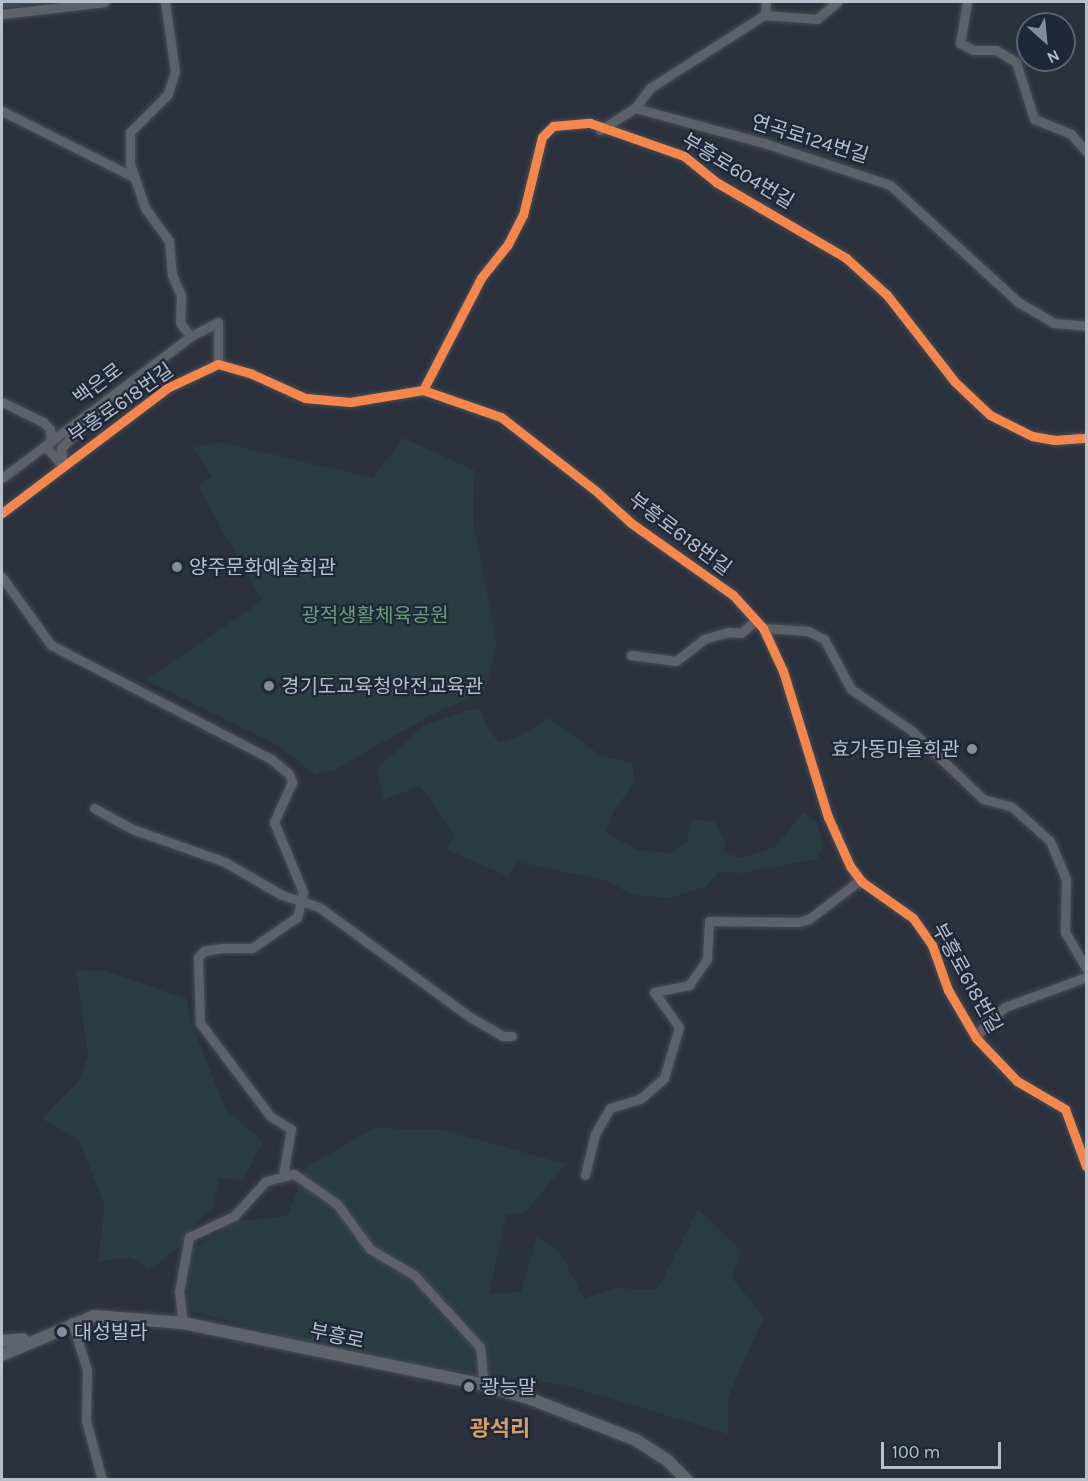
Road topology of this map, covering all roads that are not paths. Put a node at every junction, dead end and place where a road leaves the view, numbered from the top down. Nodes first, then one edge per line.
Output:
1 (104, 2) edge
2 (165, 2) edge
3 (766, 2) edge
4 (837, 2) edge
5 (967, 2) edge
6 (2, 14) edge
7 (765, 15) junction
8 (635, 108) junction
9 (2, 111) edge
10 (600, 130) junction
11 (1086, 151) edge
12 (132, 176) junction
13 (1086, 326) edge
14 (191, 336) junction
15 (218, 364) junction
16 (423, 390) junction
17 (116, 393) junction
18 (2, 402) edge
19 (1086, 438) edge
20 (48, 444) junction
21 (63, 466) junction
22 (2, 478) edge
23 (2, 513) edge
24 (2, 577) edge
25 (756, 620) junction
26 (763, 628) junction
27 (631, 655) dead end
28 (94, 808) dead end
29 (860, 880) junction
30 (303, 900) junction
31 (1086, 968) edge
32 (1086, 977) edge
33 (512, 1036) dead end
34 (976, 1038) junction
35 (1086, 1166) edge
36 (585, 1175) dead end
37 (284, 1176) junction
38 (72, 1322) junction
39 (183, 1323) junction
40 (41, 1336) junction
41 (2, 1341) edge
42 (2, 1355) edge
43 (484, 1385) junction
44 (102, 1479) edge
45 (687, 1479) edge

1 - 6 street
2 - 12 street
3 - 7 street
4 - 7 street
5 - 11 street
7 - 8 street
8 - 10 street
8 - 13 street, 연곡로124번길
9 - 12 street
10 - 16 street, 부흥로604번길
10 - 19 street, 부흥로604번길
12 - 14 street
14 - 15 street, 백은로
14 - 17 street, 백은로
15 - 16 street, 부흥로618번길
15 - 21 street, 부흥로618번길
16 - 25 street, 부흥로618번길
17 - 20 street, 백은로
17 - 21 street
18 - 20 street
20 - 21 street
20 - 22 street, 백은로
21 - 23 street, 부흥로618번길
24 - 30 street
25 - 26 street, 부흥로618번길
25 - 27 street
26 - 29 street, 부흥로618번길
26 - 31 street
28 - 30 street
29 - 34 street, 부흥로618번길
29 - 36 street
30 - 33 street
30 - 37 street
32 - 34 street, 부흥로618번길
34 - 35 street, 부흥로618번길
37 - 39 street
37 - 43 street
38 - 39 main road, 부흥로
38 - 40 main road, 부흥로
38 - 44 street
39 - 43 main road, 부흥로
40 - 41 main road
40 - 42 main road, 부흥로
43 - 45 main road, 부흥로

